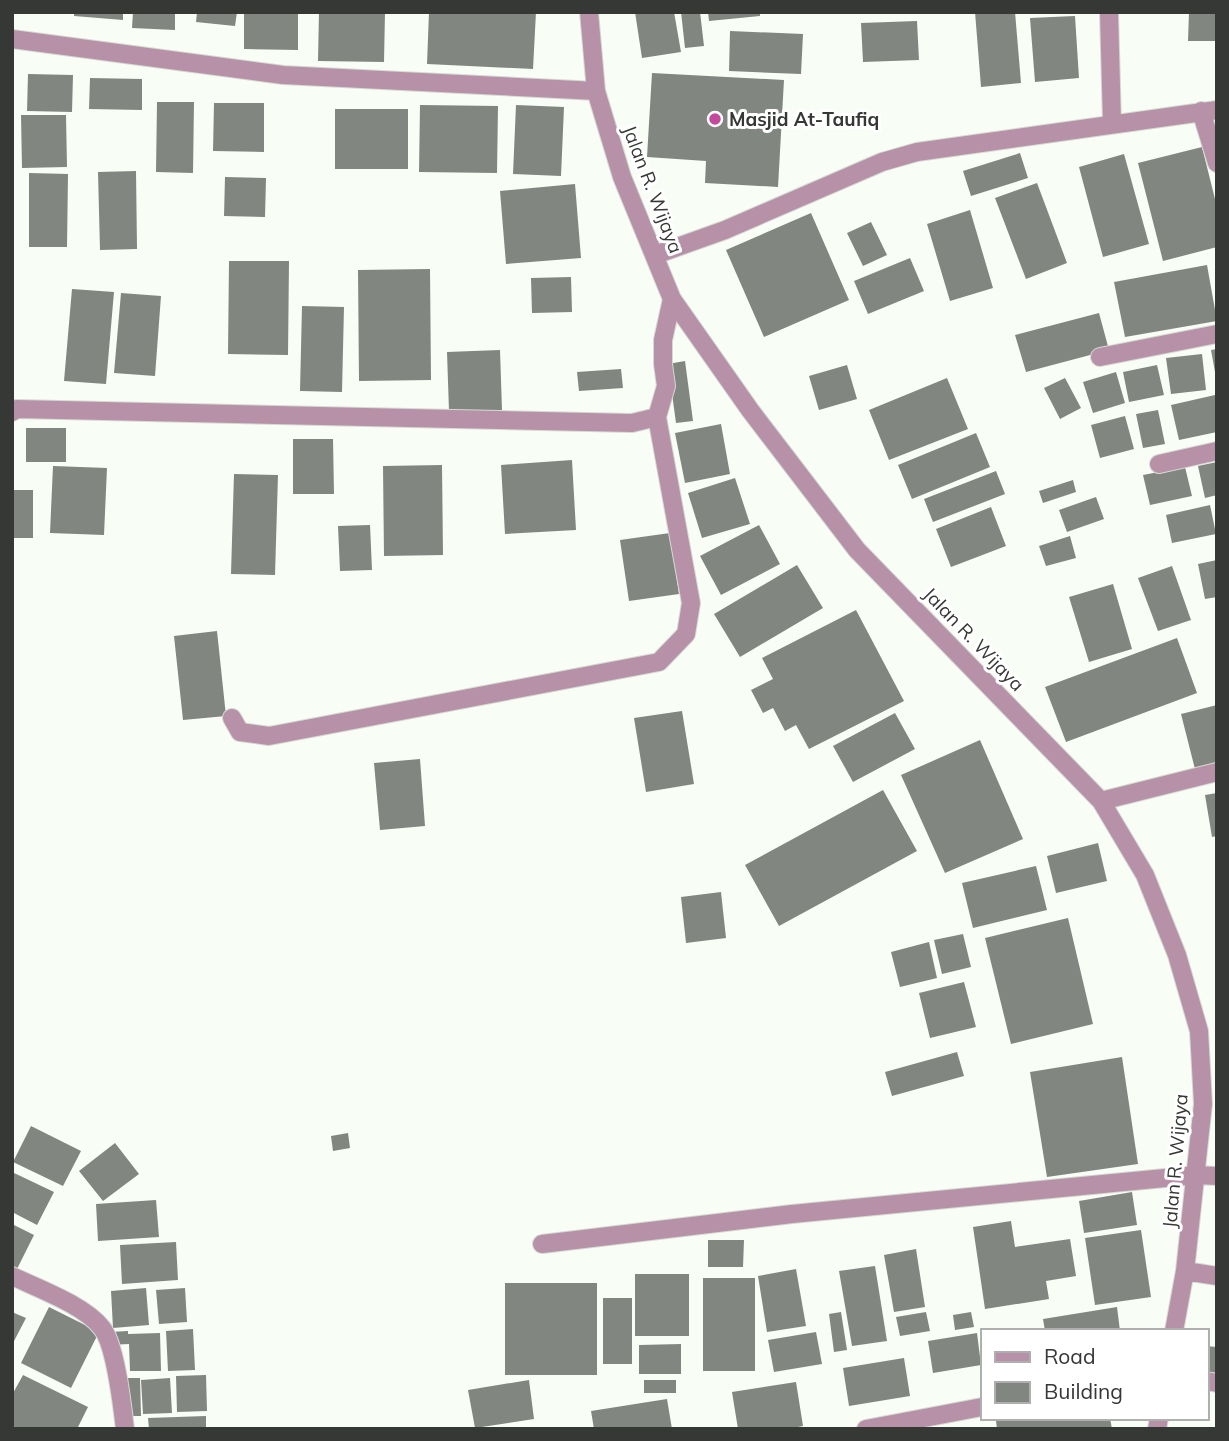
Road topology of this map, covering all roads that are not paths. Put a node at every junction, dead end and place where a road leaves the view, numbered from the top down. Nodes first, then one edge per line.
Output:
1 (589, 12) edge
2 (1109, 12) edge
3 (12, 39) edge
4 (596, 91) junction
5 (1209, 111) edge
6 (1112, 124) junction
7 (1217, 163) edge
8 (655, 255) junction
9 (672, 299) junction
10 (1217, 334) edge
11 (1100, 357) dead end
12 (12, 412) edge
13 (657, 417) junction
14 (1217, 450) edge
15 (1159, 464) dead end
16 (232, 718) dead end
17 (1217, 772) edge
18 (1101, 801) junction
19 (1210, 1103) edge
20 (1196, 1175) junction
21 (1217, 1176) edge
22 (542, 1244) dead end
23 (1185, 1271) junction
24 (12, 1276) edge
25 (1217, 1276) edge
26 (1174, 1329) edge
27 (981, 1407) edge
28 (125, 1429) edge
29 (866, 1429) edge

1 - 4 street, Jalan R. Wijaya
2 - 6 street
3 - 4 street
4 - 8 street, Jalan R. Wijaya
5 - 6 street
5 - 7 street
6 - 8 street
8 - 9 street, Jalan R. Wijaya
9 - 13 street
9 - 18 street, Jalan R. Wijaya
10 - 11 street
12 - 13 street
13 - 16 street
14 - 15 street
17 - 18 street
18 - 19 street, Jalan R. Wijaya
19 - 20 street, Jalan R. Wijaya
20 - 21 street
20 - 22 street
20 - 23 street, Jalan R. Wijaya
23 - 25 street
23 - 26 street, Jalan R. Wijaya
24 - 28 street
27 - 29 street

